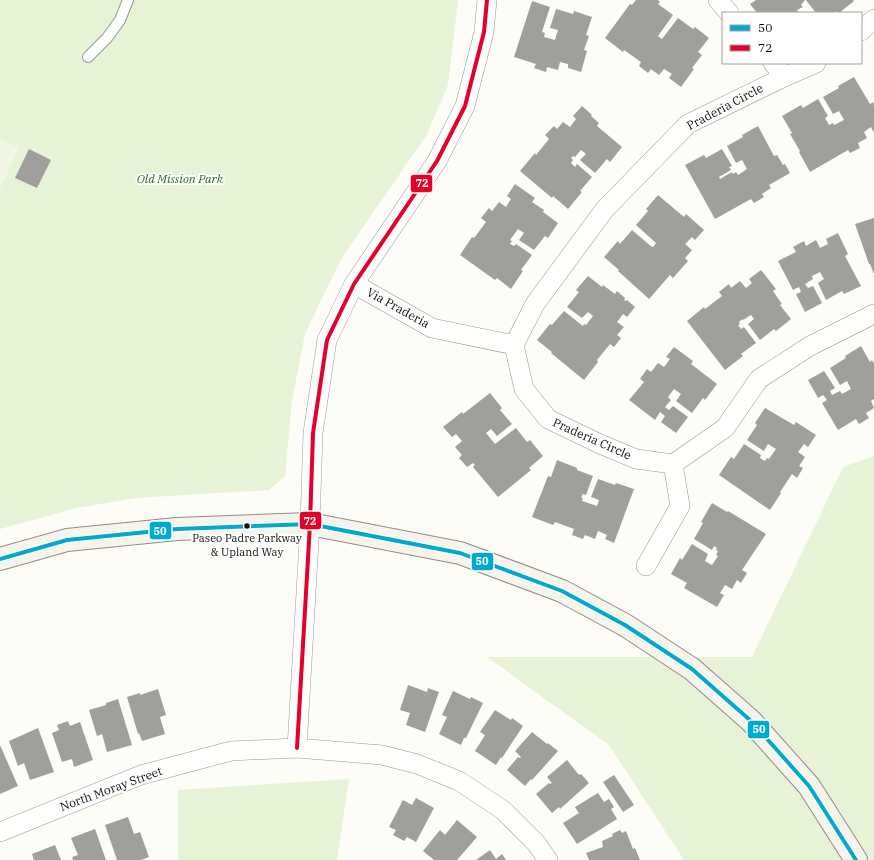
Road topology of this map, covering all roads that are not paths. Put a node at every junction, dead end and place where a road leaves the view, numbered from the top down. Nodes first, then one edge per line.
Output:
1 (128, 0) edge
2 (487, 0) edge
3 (718, 0) edge
4 (728, 12) edge
5 (874, 20) edge
6 (862, 30) edge
7 (88, 57) dead end
8 (811, 64) edge
9 (778, 70) edge
10 (354, 284) junction
11 (874, 314) edge
12 (514, 345) junction
13 (673, 464) junction
14 (310, 524) junction
15 (0, 559) edge
16 (646, 566) dead end
17 (297, 748) junction
18 (0, 832) edge
19 (548, 860) edge
20 (856, 860) edge

1 - 7 lane
2 - 10 street
3 - 4 street
5 - 6 street
8 - 9 street, Praderia Circle
9 - 12 street, Praderia Circle
10 - 12 street, Via Praderia
10 - 14 street
11 - 13 street
12 - 13 street, Praderia Circle
13 - 16 street
14 - 15 main road
14 - 17 street
14 - 20 main road
17 - 18 street, North Moray Street
17 - 19 street, North Moray Street

